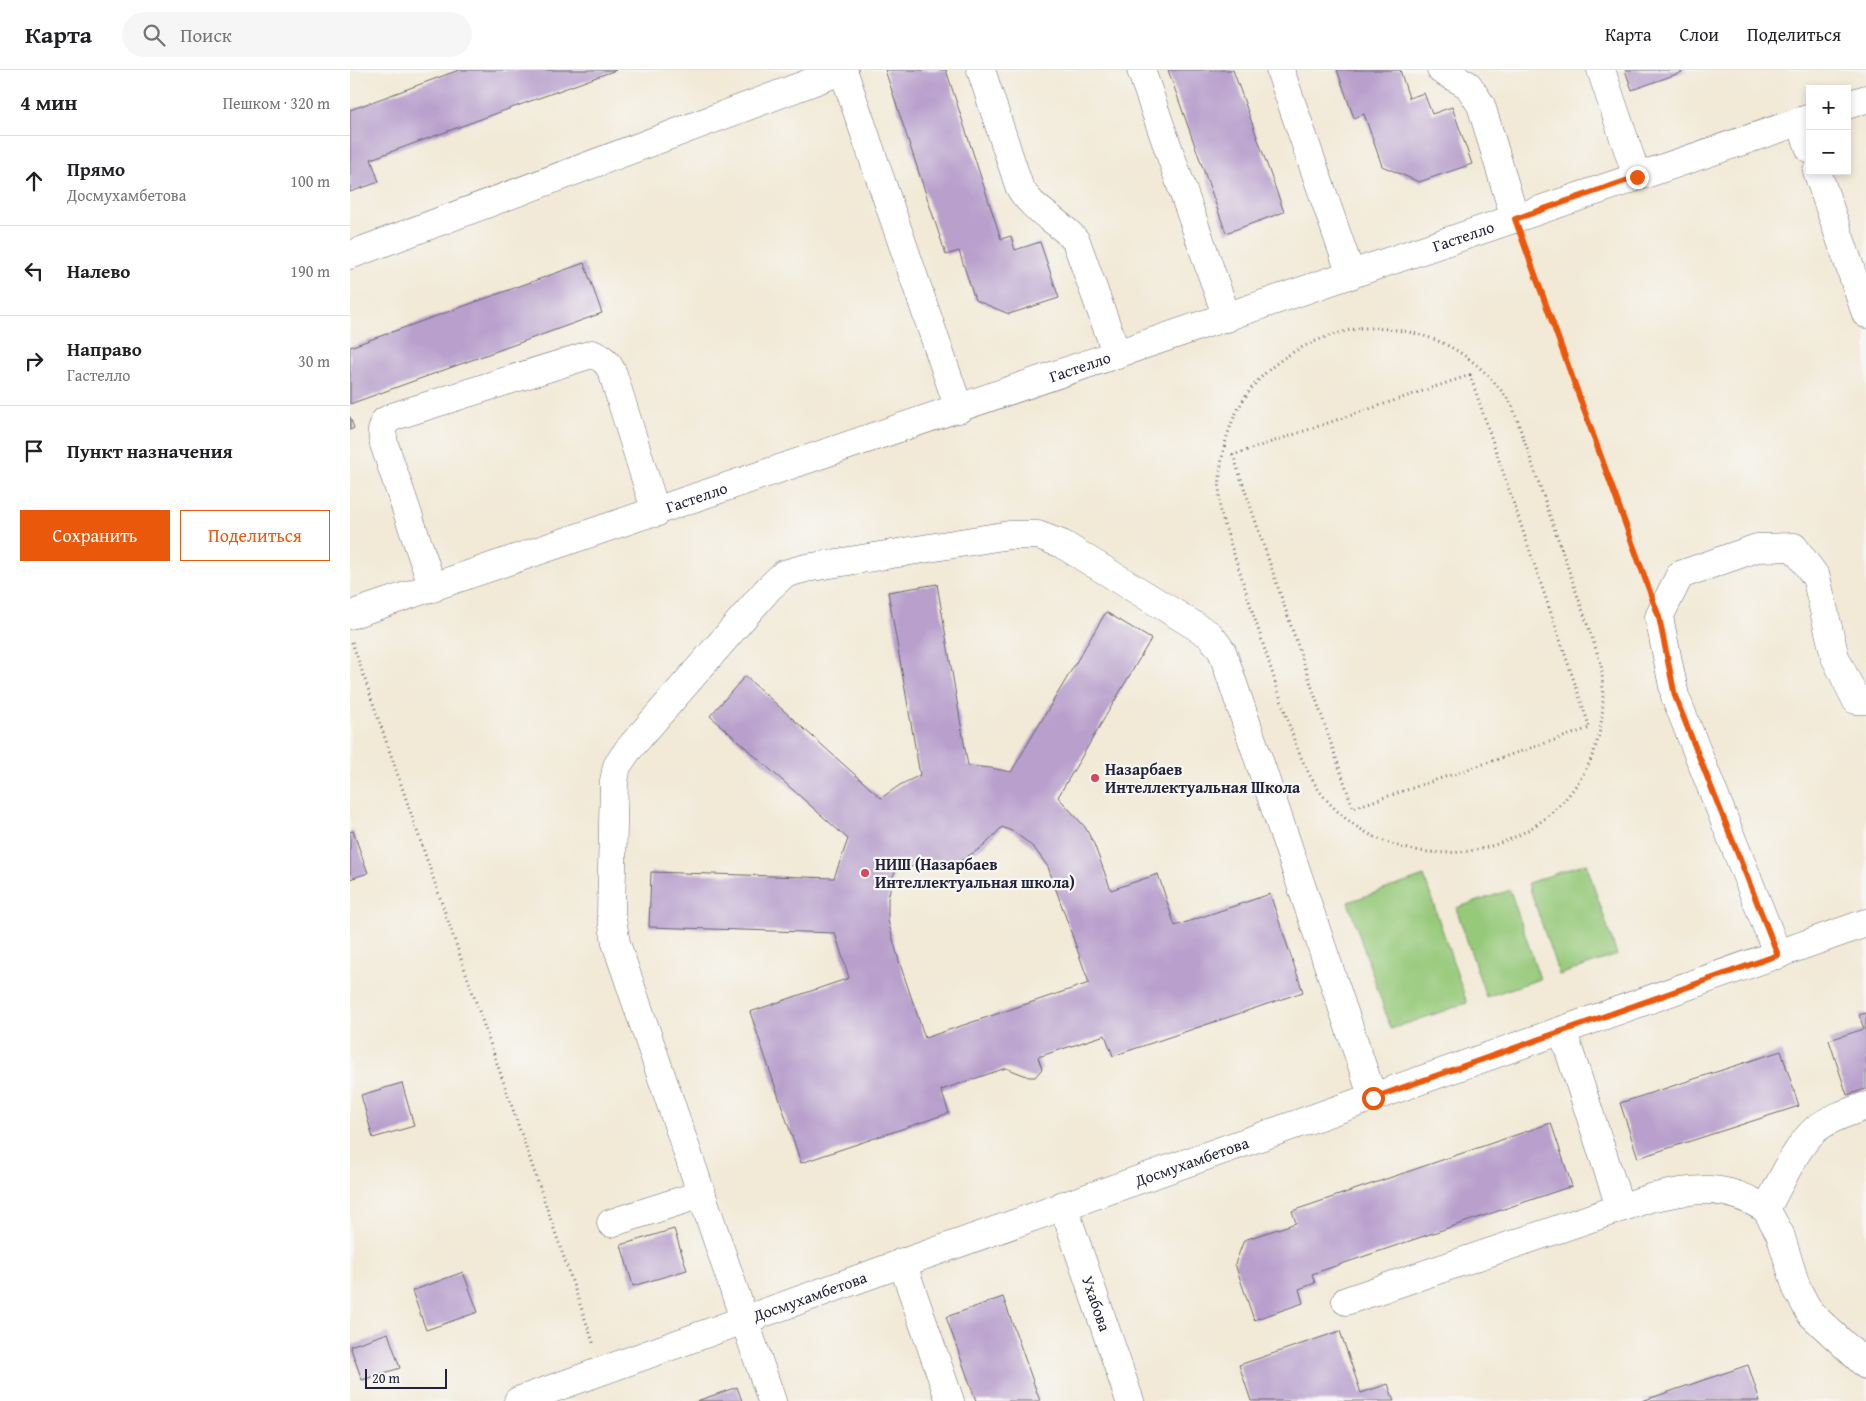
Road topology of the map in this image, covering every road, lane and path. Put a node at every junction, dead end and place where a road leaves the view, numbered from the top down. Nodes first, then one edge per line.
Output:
1 (843, 70) edge
2 (981, 70) edge
3 (1141, 70) edge
4 (1280, 70) edge
5 (1442, 70) edge
6 (1601, 70) edge
7 (1866, 99) edge
8 (1851, 104) edge
9 (1805, 120) edge
10 (1818, 175) edge
11 (1637, 177) junction
12 (1515, 219) junction
13 (350, 255) edge
14 (1351, 275) junction
15 (1866, 314) edge
16 (1227, 318) junction
17 (1117, 356) junction
18 (960, 409) junction
19 (1233, 455) joint
20 (656, 513) junction
21 (433, 588) junction
22 (350, 615) edge
23 (1659, 617) junction
24 (350, 637) edge
25 (1866, 700) edge
26 (1296, 746) joint
27 (1866, 923) edge
28 (1778, 955) junction
29 (1563, 1032) junction
30 (1373, 1098) junction
31 (1866, 1106) edge
32 (702, 1194) junction
33 (1063, 1205) junction
34 (1620, 1207) junction
35 (1766, 1209) junction
36 (611, 1223) dead end
37 (902, 1262) junction
38 (1346, 1301) dead end
39 (744, 1319) junction
40 (1866, 1365) edge
41 (603, 1370) junction
42 (518, 1401) edge
43 (772, 1401) edge
44 (950, 1401) edge
45 (1130, 1401) edge

1 - 13 street
1 - 18 street
2 - 17 street
3 - 16 street
4 - 14 street
5 - 12 street
6 - 11 street
7 - 8 street
9 - 11 street, Гастелло
10 - 15 street
11 - 12 street, Гастелло
12 - 14 street, Гастелло
12 - 23 path
14 - 16 street, Гастелло
16 - 17 street, Гастелло
17 - 18 street, Гастелло
18 - 20 street, Гастелло
19 - 19 path
20 - 21 street, Гастелло
20 - 21 street
21 - 22 street, Гастелло
23 - 25 street
23 - 28 street
24 - 41 path
26 - 26 path
27 - 28 street, Досмухамбетова
28 - 29 street, Досмухамбетова
29 - 30 street, Досмухамбетова
29 - 34 street
30 - 32 street
30 - 33 street, Досмухамбетова
31 - 35 street
32 - 36 street
32 - 39 street
33 - 37 street, Досмухамбетова
33 - 45 street, Ухабова
34 - 35 street
34 - 38 street
35 - 40 street
37 - 39 street, Досмухамбетова
37 - 44 street
39 - 41 street, Досмухамбетова
39 - 43 street
41 - 42 street, Досмухамбетова

